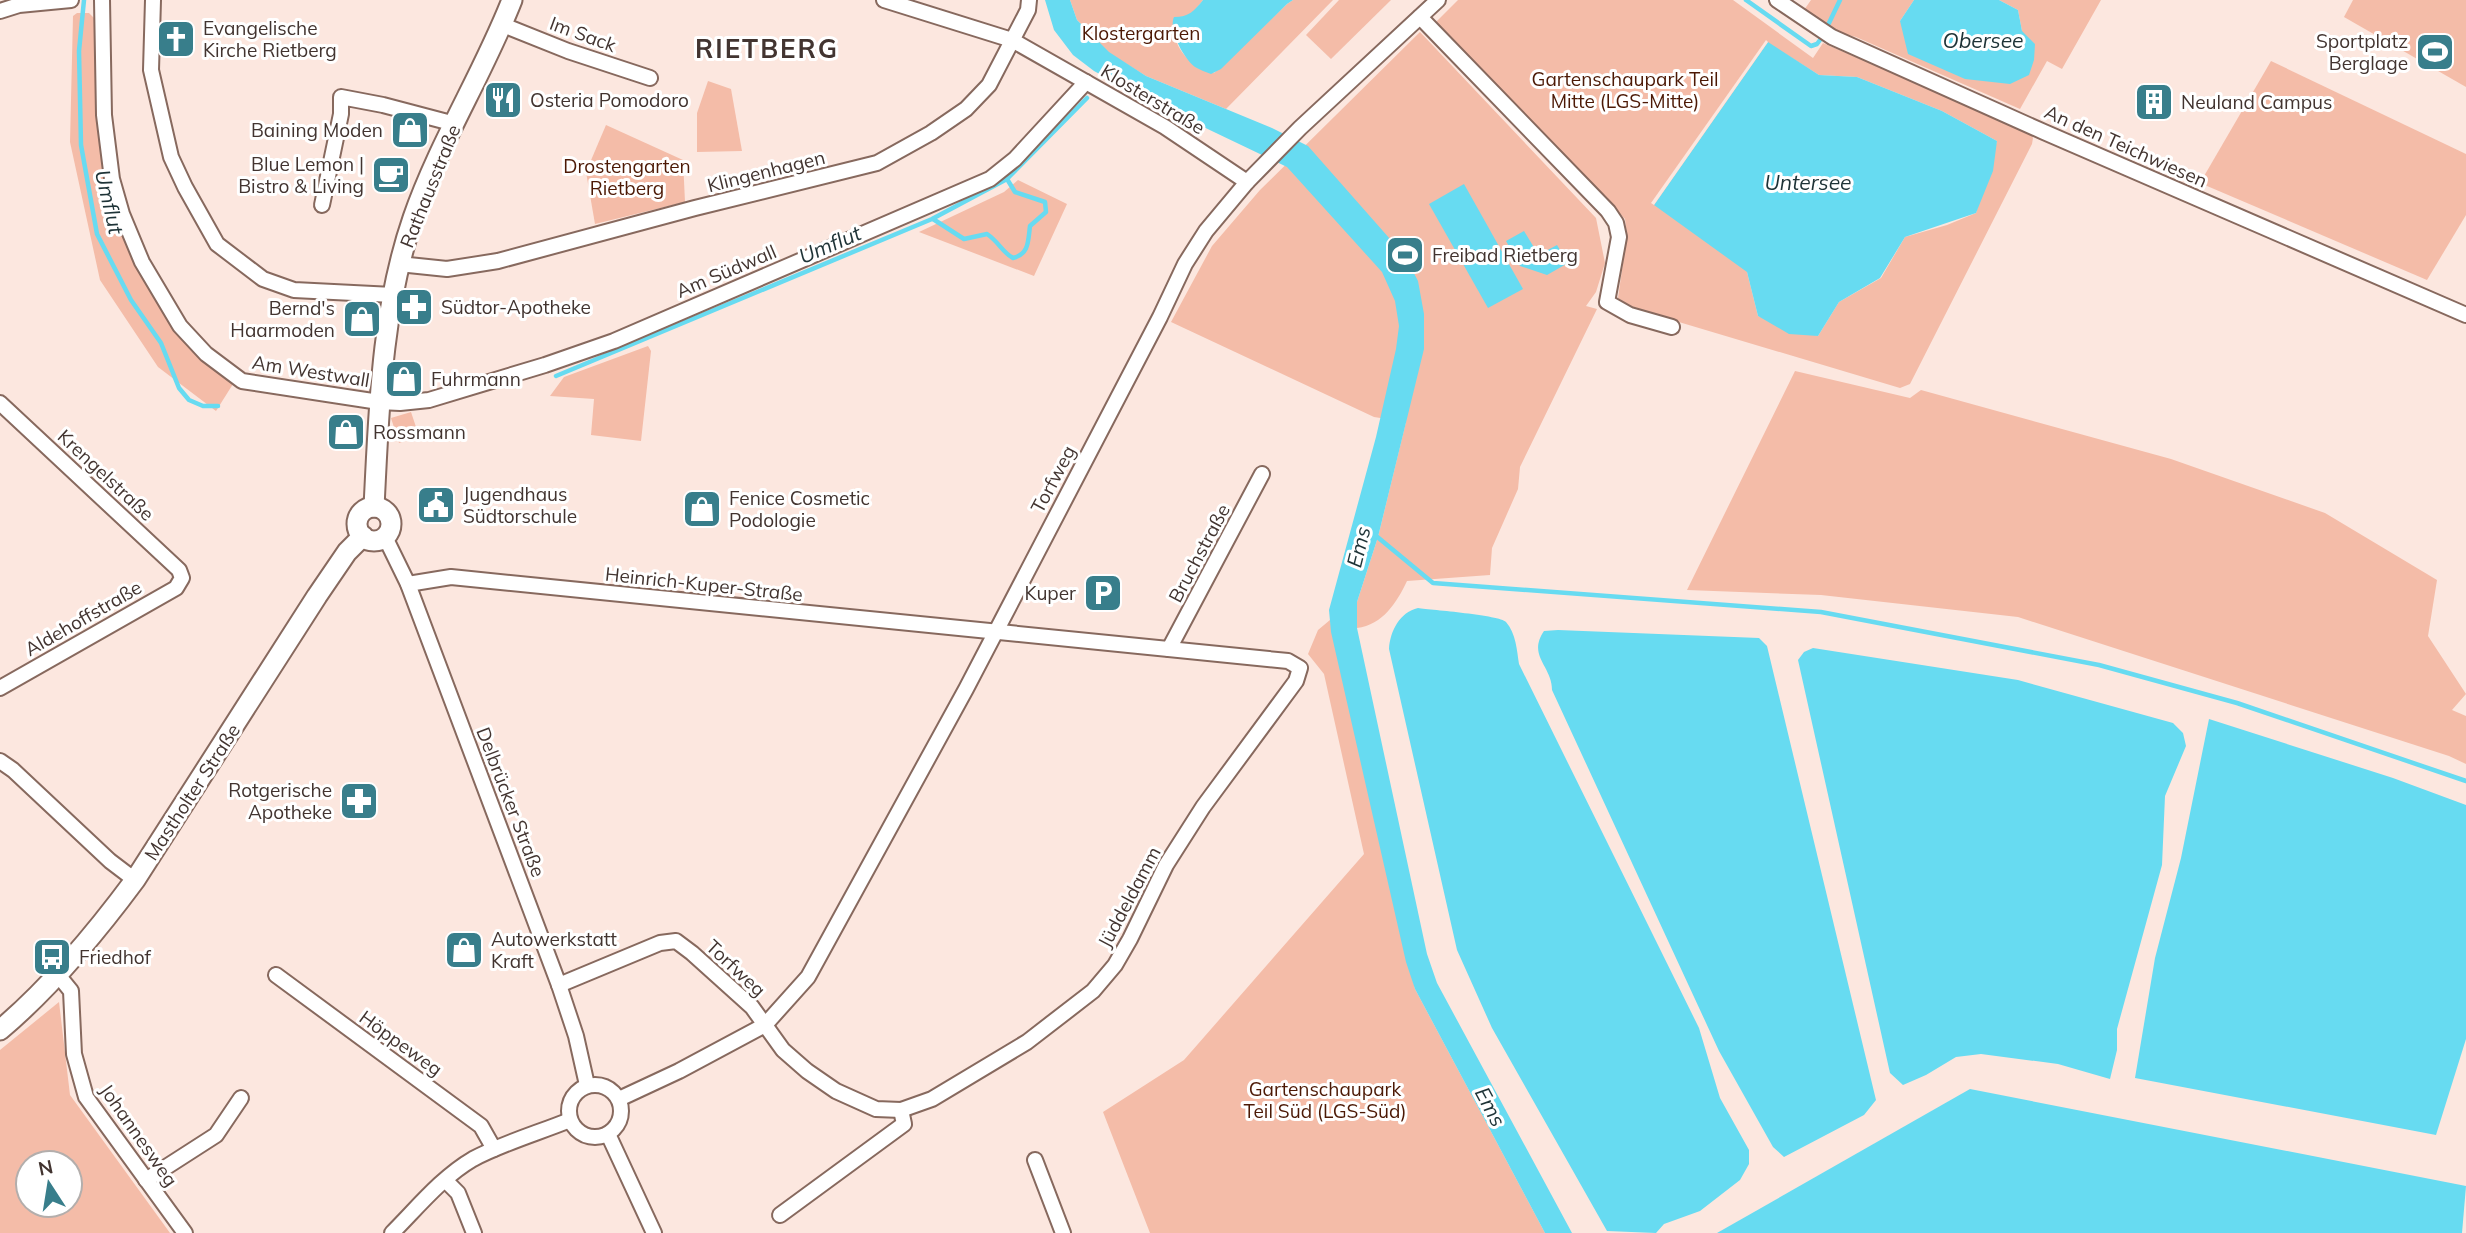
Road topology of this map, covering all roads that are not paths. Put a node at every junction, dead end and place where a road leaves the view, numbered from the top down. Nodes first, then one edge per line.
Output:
1 (71, 0) edge
2 (102, 0) edge
3 (153, 0) edge
4 (512, 0) edge
5 (884, 0) edge
6 (1029, 0) edge
7 (1438, 0) edge
8 (1777, 0) edge
9 (0, 12) edge
10 (1420, 17) junction
11 (503, 24) junction
12 (1012, 40) junction
13 (650, 78) dead end
14 (1086, 82) junction
15 (455, 124) junction
16 (1242, 178) junction
17 (322, 205) dead end
18 (399, 264) junction
19 (393, 295) junction
20 (2466, 315) edge
21 (1672, 327) dead end
22 (379, 402) junction
23 (0, 403) edge
24 (1262, 474) dead end
25 (374, 507) junction
26 (363, 536) junction
27 (385, 537) junction
28 (181, 578) joint
29 (408, 584) junction
30 (995, 633) junction
31 (1169, 649) junction
32 (0, 688) edge
33 (0, 761) edge
34 (135, 880) junction
35 (58, 975) junction
36 (276, 975) dead end
37 (559, 985) junction
38 (765, 1026) junction
39 (0, 1030) edge
40 (587, 1085) junction
41 (241, 1098) dead end
42 (619, 1099) junction
43 (901, 1110) junction
44 (570, 1121) junction
45 (608, 1134) junction
46 (494, 1149) junction
47 (1035, 1160) dead end
48 (146, 1180) junction
49 (446, 1181) junction
50 (780, 1215) dead end
51 (185, 1233) edge
52 (392, 1233) edge
53 (474, 1233) edge
54 (654, 1233) edge
55 (1063, 1233) edge

1 - 9 street
2 - 22 street, Am Westwall
3 - 19 street
4 - 11 street, Rathausstraße
5 - 12 street, Klosterstraße
6 - 12 street
7 - 10 street, Torfweg
8 - 20 street, An den Teichwiesen
10 - 16 street, Torfweg
10 - 21 street
11 - 13 street, Im Sack
11 - 15 street, Rathausstraße
12 - 14 street, Klosterstraße
12 - 18 street, Klingenhagen
14 - 16 street, Klosterstraße
14 - 22 street, Am Südwall
15 - 17 street
15 - 18 street, Rathausstraße
16 - 30 street, Torfweg
18 - 19 street, Rathausstraße
19 - 22 street, Rathausstraße
22 - 25 street, Rathausstraße
23 - 28 street, Krengelstraße
24 - 31 street, Bruchstraße
25 - 26 street
25 - 27 street
26 - 27 street
26 - 34 street, Mastholter Straße
27 - 29 street, Delbrücker Straße
28 - 32 street, Aldehoffstraße
29 - 30 street, Heinrich-Kuper-Straße
29 - 37 street, Delbrücker Straße
30 - 31 street
30 - 38 street, Torfweg
31 - 43 street, Jüddeldamm
33 - 34 street
34 - 35 street, Mastholter Straße
35 - 39 street, Mastholter Straße
35 - 48 street, Johannesweg
36 - 46 street, Höppeweg
37 - 38 street, Torfweg
37 - 40 street, Delbrücker Straße
38 - 42 street, Torfweg
38 - 43 street, Jüddeldamm
40 - 42 street
40 - 44 street
41 - 48 street
42 - 45 street
43 - 50 street
44 - 45 street
44 - 46 street
45 - 54 street
46 - 49 street
47 - 55 street
48 - 51 street, Johannesweg
49 - 52 street
49 - 53 street

